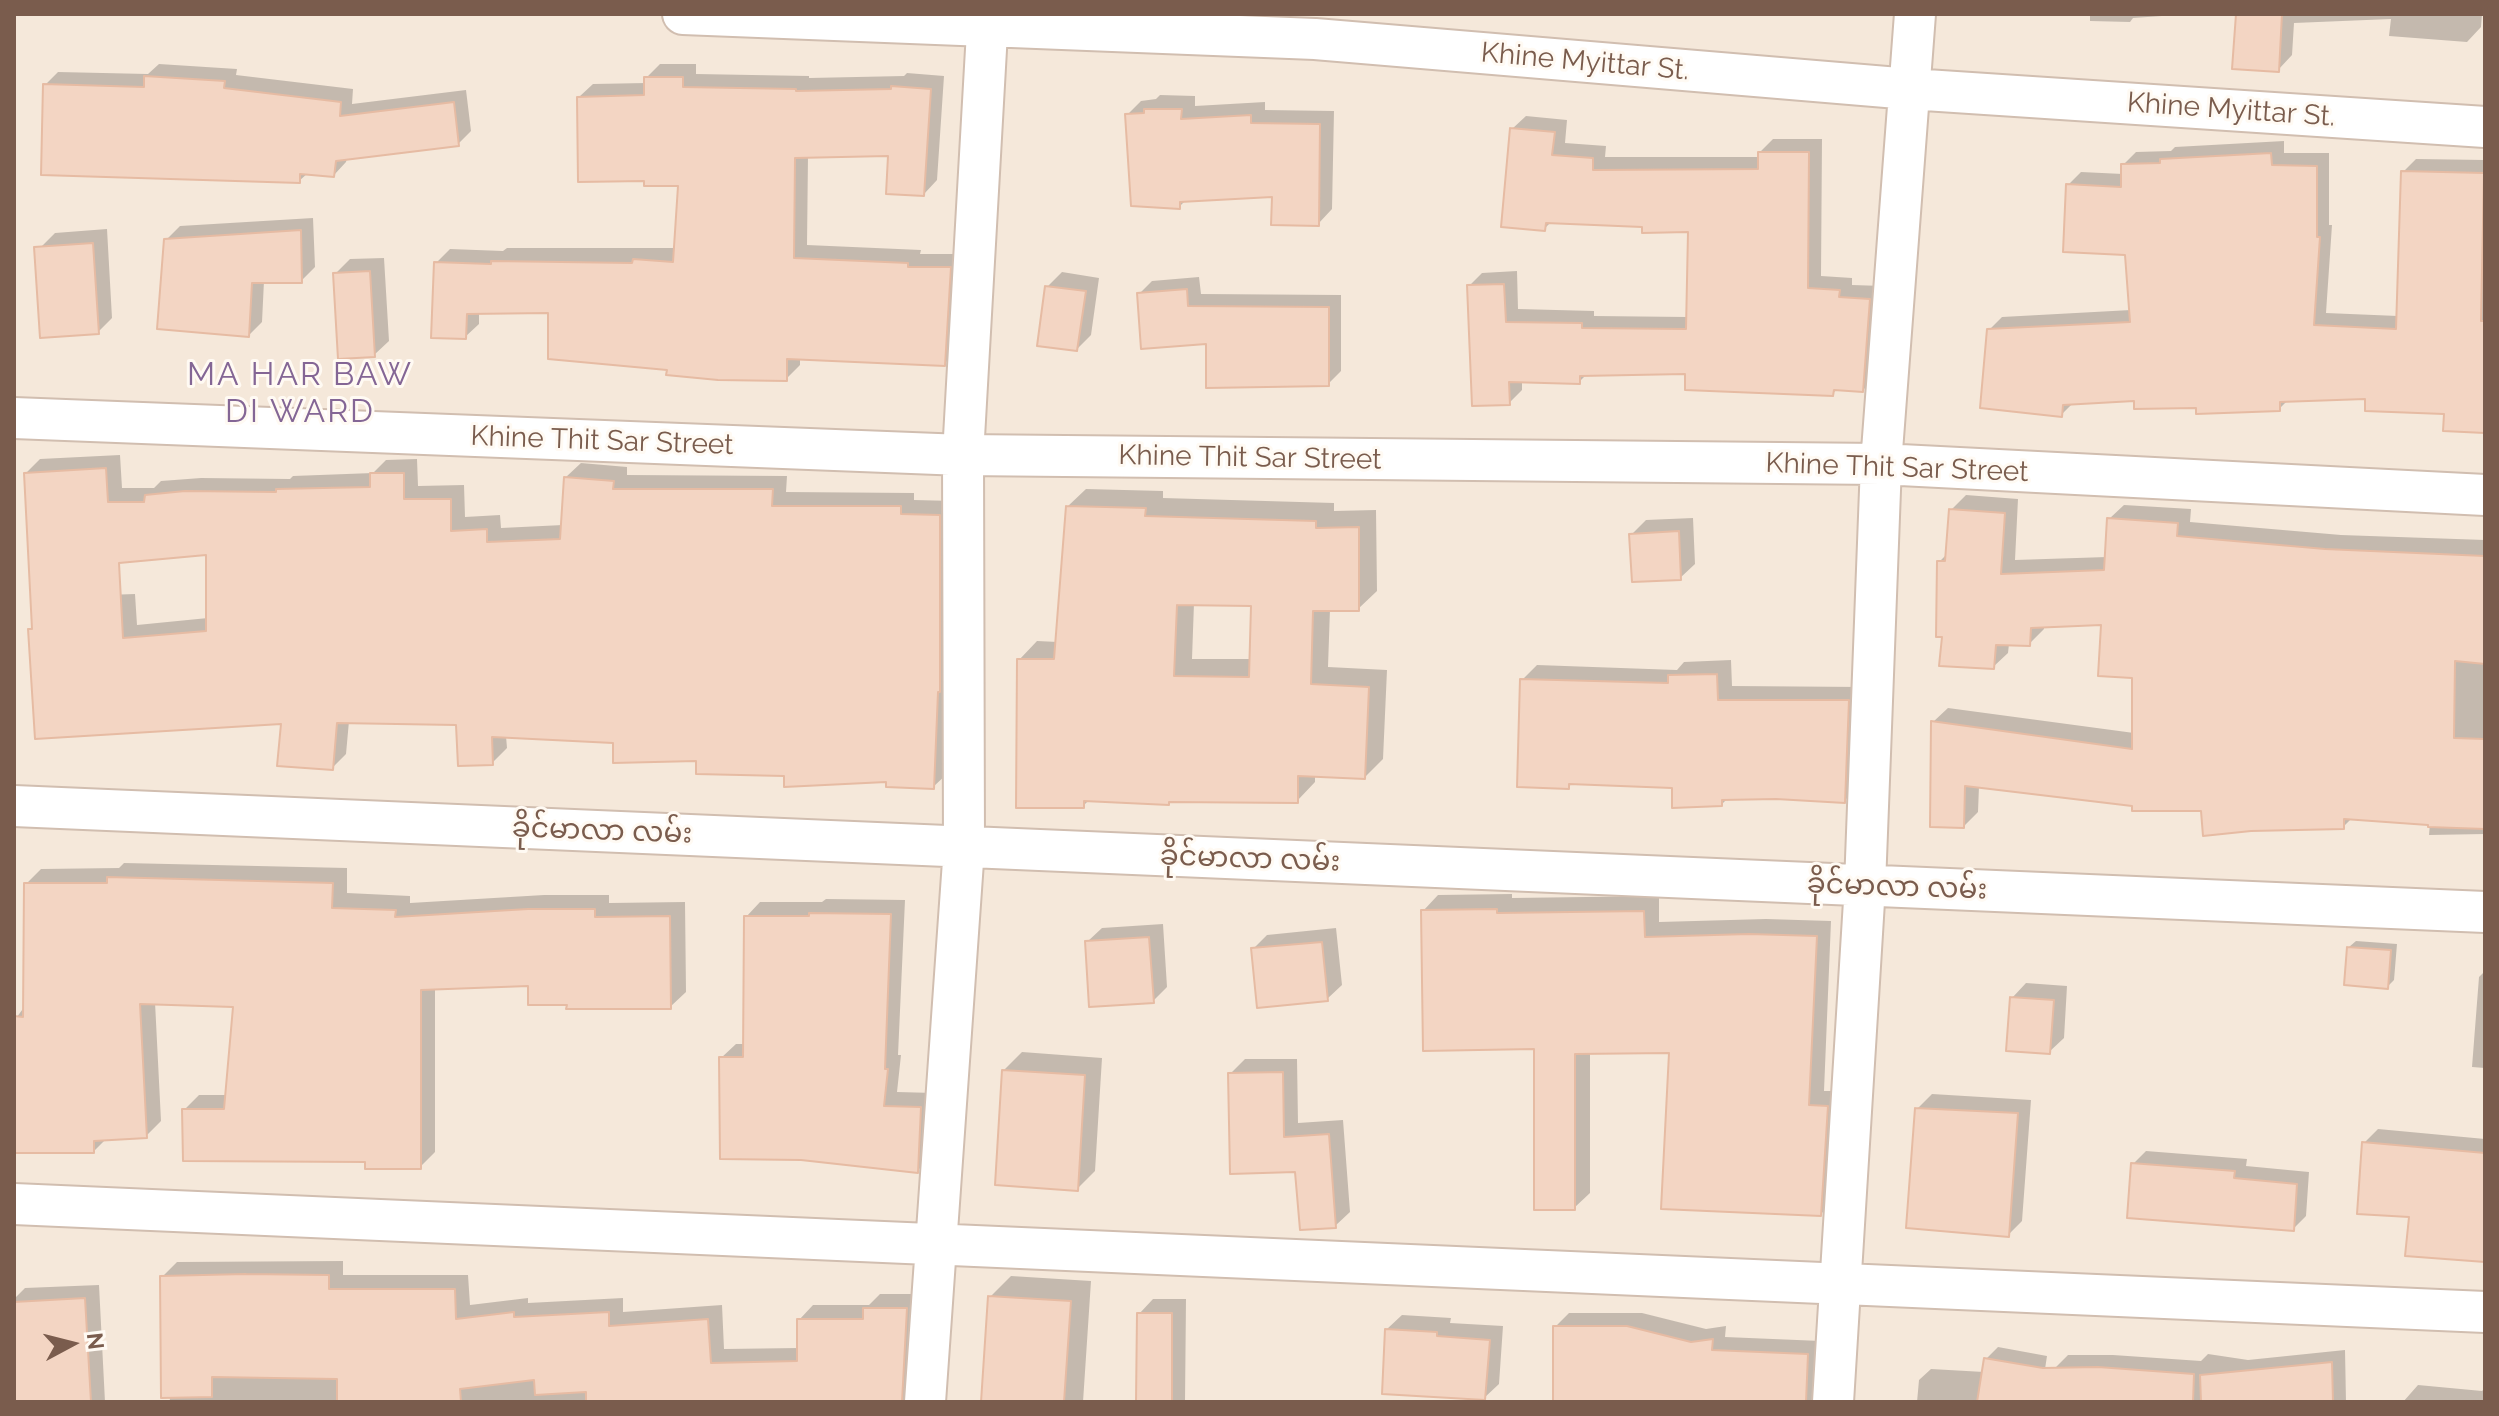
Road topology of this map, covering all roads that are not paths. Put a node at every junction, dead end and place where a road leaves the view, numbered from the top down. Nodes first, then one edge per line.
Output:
1 (683, 14) edge
2 (1915, 14) edge
3 (988, 20) edge
4 (1910, 89) junction
5 (2485, 127) edge
6 (14, 418) edge
7 (963, 455) junction
8 (1881, 464) junction
9 (2485, 495) edge
10 (14, 806) edge
11 (964, 847) junction
12 (1865, 885) junction
13 (2485, 912) edge
14 (14, 1204) edge
15 (937, 1244) junction
16 (1841, 1284) junction
17 (2485, 1312) edge
18 (925, 1402) edge
19 (1833, 1402) edge

1 - 3 street, Khine Myittar St.
2 - 4 street
3 - 4 street, Khine Myittar St.
3 - 7 street
4 - 5 street, Khine Myittar St.
4 - 8 street
6 - 7 street, Khine Thit Sar Street
7 - 8 street, Khine Thit Sar Street
7 - 11 street
8 - 9 street, Khine Thit Sar Street
8 - 12 street
10 - 11 street, ခိုင်မာလာ လမ်း
11 - 12 street, ခိုင်မာလာ လမ်း
11 - 15 street
12 - 13 street, ခိုင်မာလာ လမ်း
12 - 16 street
14 - 15 street
15 - 16 street
15 - 18 street
16 - 17 street
16 - 19 street

